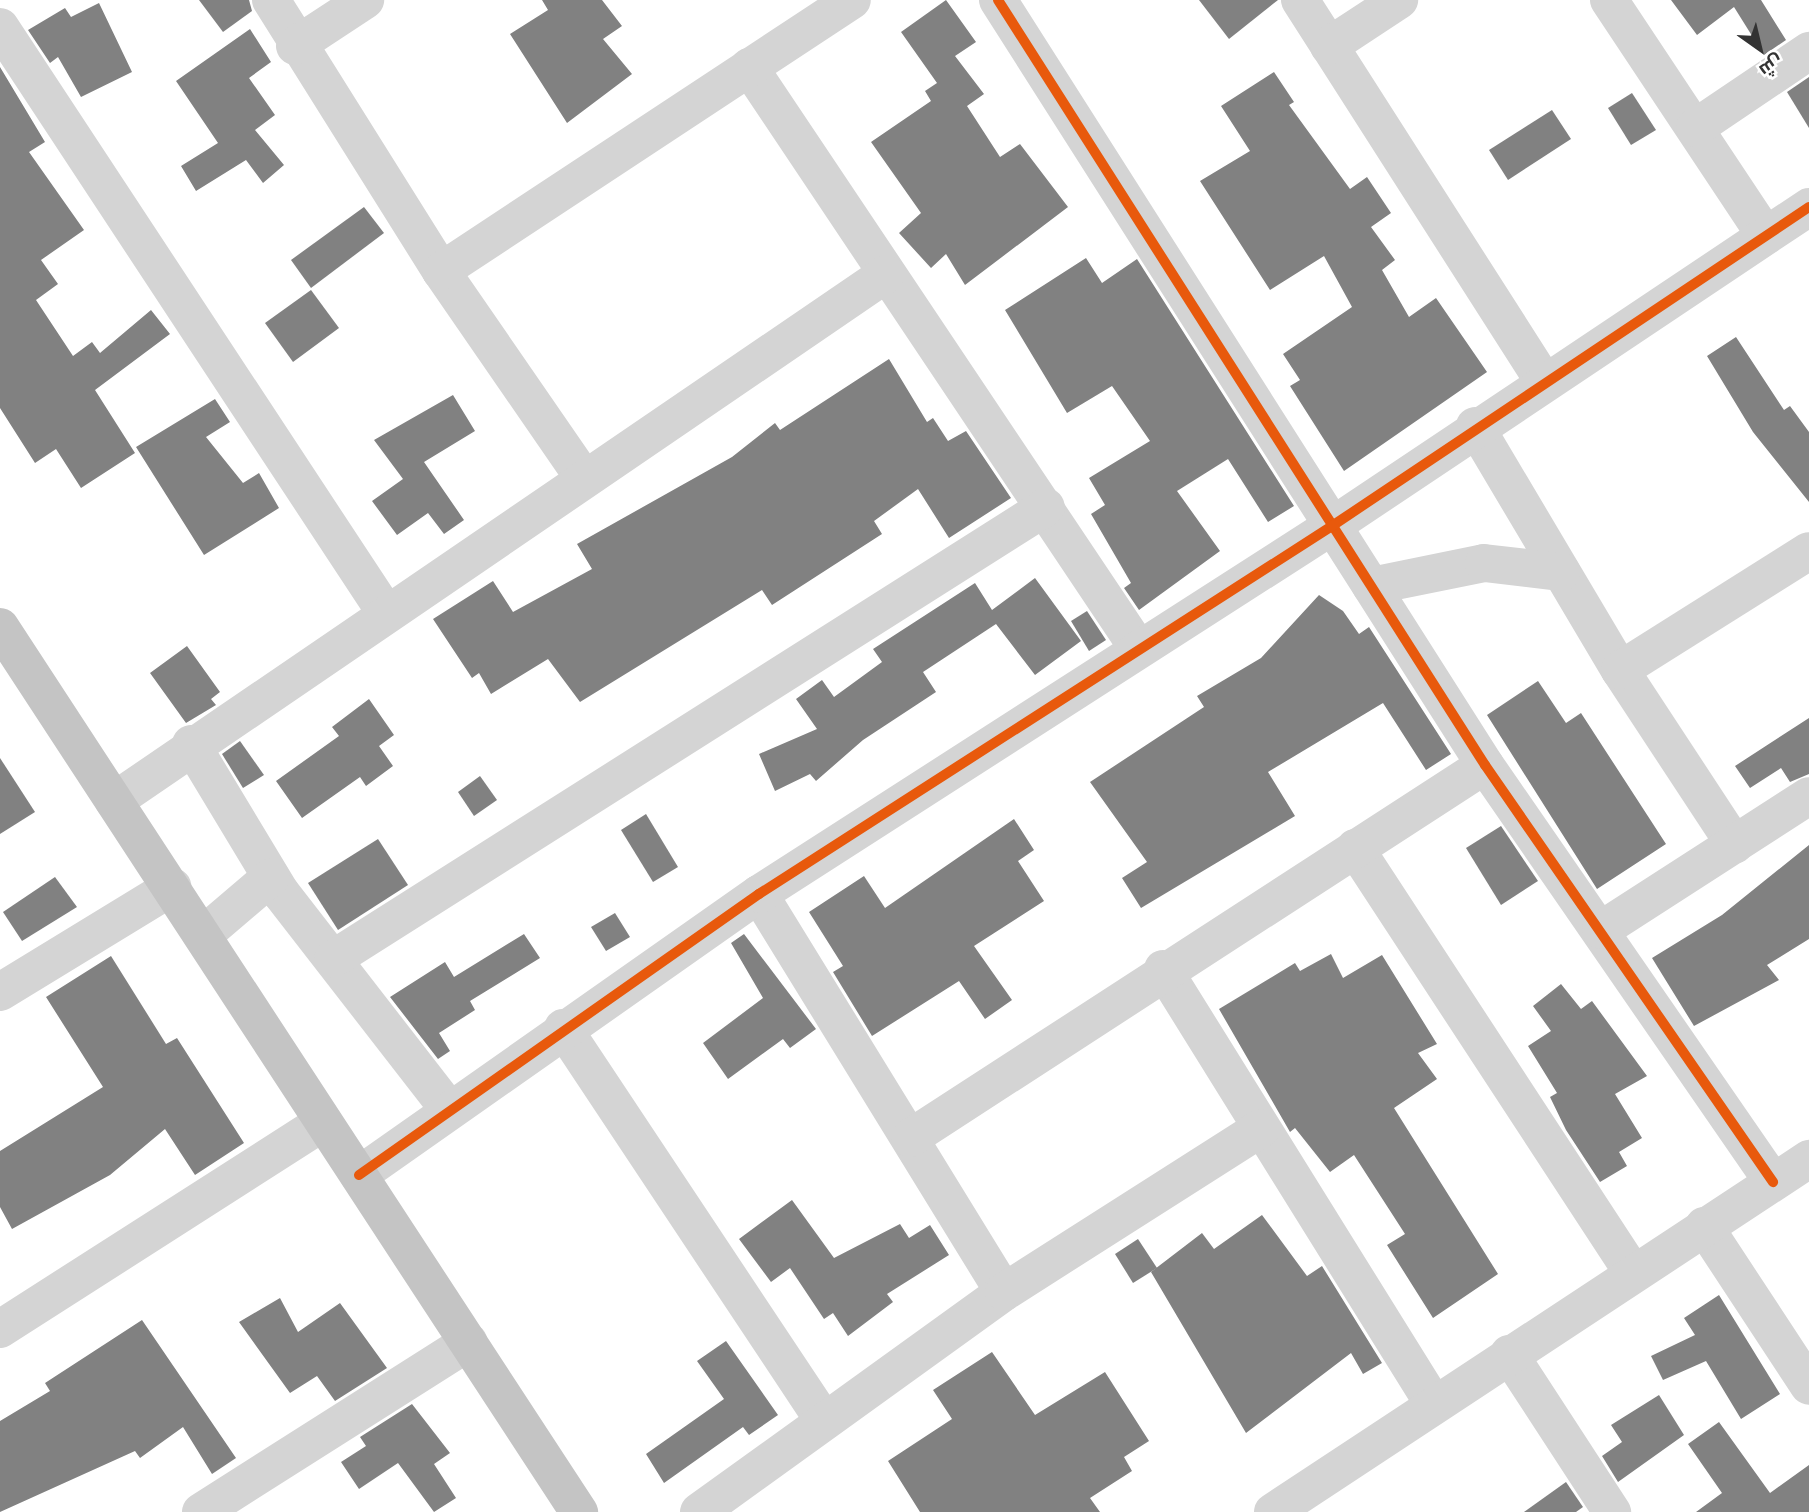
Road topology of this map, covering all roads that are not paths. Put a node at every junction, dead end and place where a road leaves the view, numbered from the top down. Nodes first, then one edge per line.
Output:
1 (271, 0) edge
2 (365, 0) edge
3 (852, 0) edge
4 (998, 0) edge
5 (1300, 0) edge
6 (1399, 0) edge
7 (1609, 0) edge
8 (0, 27) edge
9 (295, 46) junction
10 (1329, 46) junction
11 (1809, 51) edge
12 (749, 67) junction
13 (1695, 128) junction
14 (1809, 206) edge
15 (1766, 236) junction
16 (441, 271) junction
17 (886, 274) junction
18 (1544, 382) junction
19 (1475, 426) junction
20 (584, 478) junction
21 (1046, 507) junction
22 (1332, 526) junction
23 (1809, 551) edge
24 (1561, 572) junction
25 (1371, 586) junction
26 (386, 612) junction
27 (0, 627) edge
28 (1139, 648) junction
29 (1620, 670) junction
30 (191, 744) junction
31 (1485, 765) junction
32 (1809, 796) edge
33 (114, 801) junction
34 (1735, 845) junction
35 (1354, 848) junction
36 (271, 877) junction
37 (172, 887) junction
38 (759, 894) junction
39 (1601, 930) junction
40 (203, 935) junction
41 (333, 959) junction
42 (1163, 969) junction
43 (0, 992) edge
44 (563, 1028) junction
45 (449, 1108) junction
46 (324, 1122) junction
47 (1261, 1128) junction
48 (910, 1138) junction
49 (1809, 1159) edge
50 (359, 1175) junction
51 (1773, 1182) junction
52 (1704, 1226) junction
53 (1633, 1273) junction
54 (1004, 1292) junction
55 (0, 1329) edge
56 (469, 1342) junction
57 (1509, 1354) junction
58 (1809, 1385) edge
59 (1433, 1403) junction
60 (824, 1420) junction
61 (201, 1512) edge
62 (579, 1512) edge
63 (699, 1512) edge
64 (1273, 1512) edge
65 (1612, 1512) edge

1 - 9 street
2 - 9 street
3 - 12 street
4 - 22 street
5 - 10 street
6 - 10 street
7 - 13 street
8 - 26 street
9 - 16 street
10 - 18 street
11 - 13 street
12 - 16 street
12 - 17 street
13 - 15 street
14 - 15 street
15 - 18 street
16 - 20 street
17 - 20 street
17 - 21 street
18 - 19 street
19 - 22 street
19 - 24 street
20 - 26 street
21 - 28 street
21 - 41 street
22 - 25 street
22 - 28 street
23 - 29 street
24 - 25 street
24 - 29 street
25 - 31 street
26 - 30 street
27 - 33 highway
28 - 38 street
29 - 34 street
30 - 33 street
30 - 36 street
31 - 35 street
31 - 39 street
32 - 34 street
33 - 37 highway
34 - 39 street
35 - 42 street
35 - 53 street
36 - 40 street
36 - 41 street
37 - 40 highway
37 - 43 street
38 - 44 street
38 - 48 street
39 - 51 street
40 - 46 highway
41 - 45 street
42 - 47 street
42 - 48 street
44 - 45 street
44 - 60 street
45 - 50 street
46 - 50 highway
46 - 55 street
47 - 54 street
47 - 59 street
48 - 54 street
49 - 51 street
50 - 56 highway
51 - 52 street
52 - 53 street
52 - 58 street
53 - 57 street
54 - 60 street
56 - 61 street
56 - 62 highway
57 - 59 street
57 - 65 street
59 - 64 street
60 - 63 street

